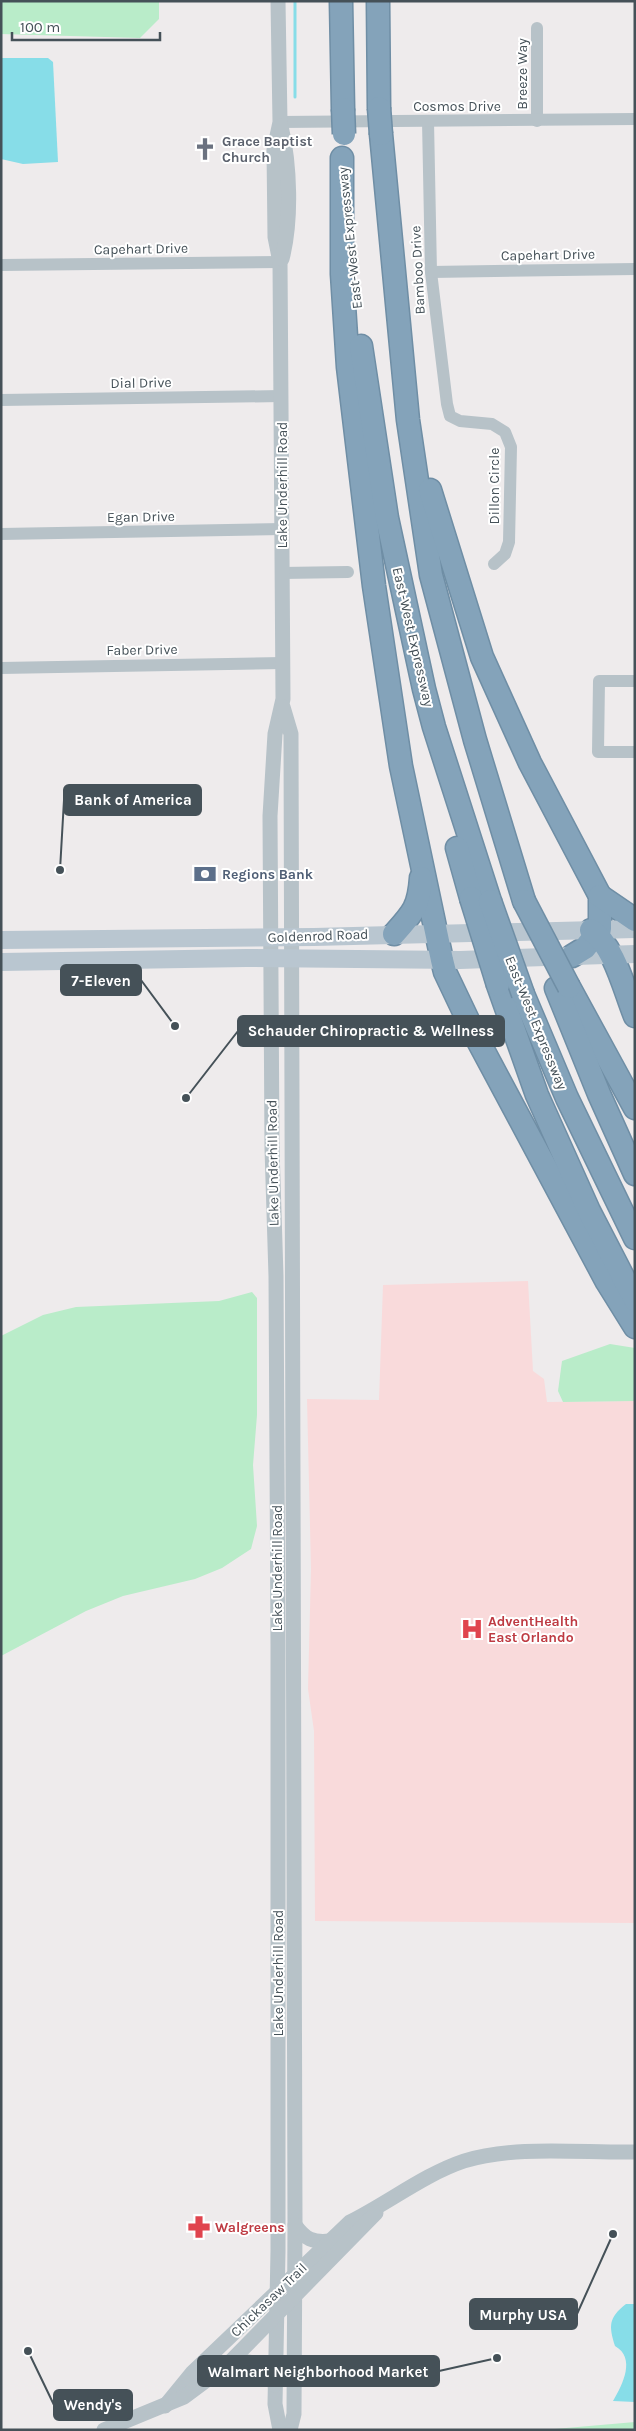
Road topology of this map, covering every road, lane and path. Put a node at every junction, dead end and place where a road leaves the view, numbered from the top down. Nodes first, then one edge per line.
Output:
1 (278, 1) edge
2 (341, 1) edge
3 (378, 1) edge
4 (537, 28) dead end
5 (635, 119) edge
6 (428, 121) junction
7 (536, 121) junction
8 (280, 122) junction
9 (342, 158) junction
10 (280, 262) junction
11 (1, 265) edge
12 (635, 269) edge
13 (431, 272) junction
14 (281, 396) junction
15 (1, 400) edge
16 (450, 416) joint
17 (408, 420) junction
18 (282, 529) junction
19 (1, 534) edge
20 (494, 564) dead end
21 (348, 572) dead end
22 (282, 573) junction
23 (283, 663) junction
24 (1, 668) edge
25 (635, 681) edge
26 (283, 707) junction
27 (635, 752) edge
28 (421, 870) junction
29 (600, 896) junction
30 (480, 900) junction
31 (635, 920) edge
32 (635, 929) edge
33 (596, 931) junction
34 (437, 933) junction
35 (394, 934) junction
36 (270, 938) junction
37 (292, 938) junction
38 (1, 940) edge
39 (635, 954) edge
40 (612, 955) junction
41 (572, 956) junction
42 (271, 959) junction
43 (293, 959) junction
44 (442, 960) junction
45 (1, 962) edge
46 (563, 988) junction
47 (635, 1016) edge
48 (635, 1108) edge
49 (635, 1174) edge
50 (635, 1238) edge
51 (635, 1300) edge
52 (635, 1327) edge
53 (277, 1479) junction
54 (294, 1479) junction
55 (278, 1754) junction
56 (295, 1795) junction
57 (278, 1894) junction
58 (295, 1932) junction
59 (635, 2152) edge
60 (382, 2206) junction
61 (295, 2225) junction
62 (330, 2241) junction
63 (295, 2275) junction
64 (277, 2292) junction
65 (295, 2297) junction
66 (276, 2316) junction
67 (227, 2365) junction
68 (275, 2385) junction
69 (165, 2406) junction
70 (104, 2430) edge
71 (280, 2430) edge
72 (290, 2430) edge

1 - 8 street, Lake Underhill Road
2 - 9 highway, East-West Expressway, bridge
3 - 17 highway, bridge
4 - 7 street, Breeze Way
5 - 7 street, Cosmos Drive
6 - 7 street, Cosmos Drive
6 - 8 street, Cosmos Drive
6 - 13 street, Bamboo Drive
8 - 10 street, Lake Underhill Road
9 - 28 highway
9 - 30 highway, East-West Expressway
10 - 11 street, Capehart Drive
10 - 14 street, Lake Underhill Road
12 - 13 street, Capehart Drive
13 - 16 street, Bamboo Drive
14 - 15 street, Dial Drive
14 - 18 street, Lake Underhill Road
16 - 20 street, Dillon Circle
17 - 29 highway
17 - 46 highway, bridge
18 - 19 street, Egan Drive
18 - 22 street, Lake Underhill Road
21 - 22 street
22 - 23 street, Lake Underhill Road
23 - 24 street, Faber Drive
23 - 26 street, Lake Underhill Road
25 - 27 street
26 - 36 street, Lake Underhill Road
26 - 37 street, Lake Underhill Road
28 - 34 highway
28 - 35 highway
29 - 31 highway
29 - 33 highway
30 - 50 highway, East-West Expressway, bridge
30 - 51 highway, bridge
32 - 33 main road, Goldenrod Road
33 - 34 main road, Goldenrod Road
33 - 40 highway
33 - 41 highway
34 - 35 main road, Goldenrod Road
34 - 44 highway
35 - 37 main road, Goldenrod Road
36 - 37 main road, Goldenrod Road
36 - 38 main road, Goldenrod Road
36 - 42 street, Lake Underhill Road
37 - 43 street, Lake Underhill Road
39 - 40 main road, Goldenrod Road
40 - 41 main road, Goldenrod Road
40 - 47 highway
41 - 44 main road, Goldenrod Road
42 - 43 main road, Goldenrod Road
42 - 45 main road, Goldenrod Road
42 - 53 street, Lake Underhill Road
43 - 44 main road, Goldenrod Road
43 - 54 street, Lake Underhill Road
44 - 52 highway
46 - 48 highway
46 - 49 highway
53 - 54 street
53 - 55 street, Lake Underhill Road
54 - 56 street, Lake Underhill Road
55 - 56 street
55 - 57 street, Lake Underhill Road
56 - 58 street, Lake Underhill Road
57 - 58 street
57 - 64 street, Lake Underhill Road
58 - 61 street, Lake Underhill Road
59 - 60 street, Chickasaw Trail
60 - 62 street, Chickasaw Trail
60 - 65 street, Chickasaw Trail
61 - 62 street
61 - 63 street, Lake Underhill Road
62 - 63 street, Chickasaw Trail
63 - 64 street, Chickasaw Trail
63 - 65 street, Lake Underhill Road
64 - 66 street, Lake Underhill Road
64 - 69 street, Chickasaw Trail
65 - 66 street, Chickasaw Trail
65 - 72 street, Lake Underhill Road
66 - 67 street, Chickasaw Trail
66 - 68 street, Lake Underhill Road
67 - 68 street
67 - 69 street, Chickasaw Trail
68 - 71 street, Lake Underhill Road
69 - 70 street, Chickasaw Trail

